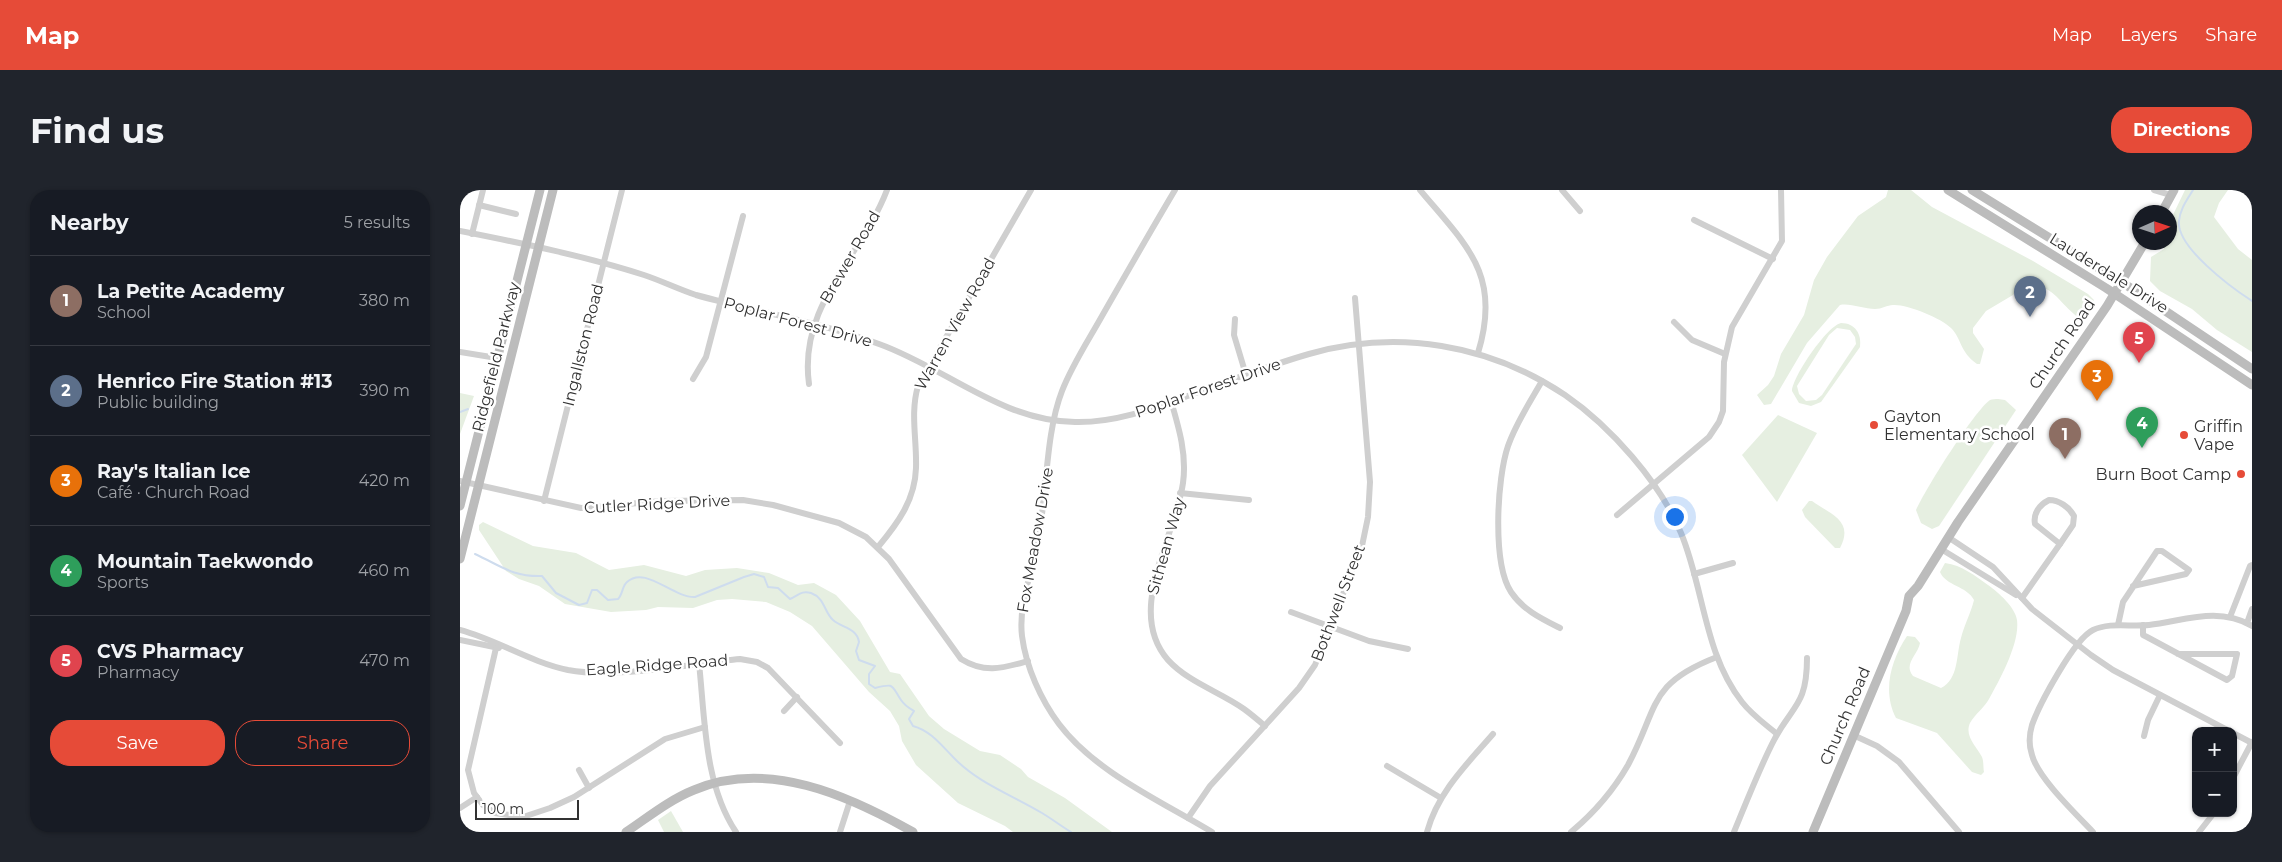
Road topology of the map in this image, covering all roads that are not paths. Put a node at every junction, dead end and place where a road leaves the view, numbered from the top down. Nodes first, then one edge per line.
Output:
1 (482, 190) edge
2 (540, 190) edge
3 (553, 190) edge
4 (622, 190) edge
5 (887, 190) edge
6 (1031, 190) edge
7 (1175, 190) edge
8 (1420, 190) edge
9 (1562, 190) edge
10 (1781, 190) edge
11 (1948, 190) edge
12 (1972, 190) edge
13 (2154, 190) edge
14 (2172, 193) edge
15 (479, 205) junction
16 (2166, 205) edge
17 (1580, 211) dead end
18 (516, 214) dead end
19 (743, 216) dead end
20 (1694, 220) dead end
21 (460, 231) edge
22 (472, 234) junction
23 (526, 246) junction
24 (538, 249) junction
25 (2140, 250) edge
26 (1773, 259) junction
27 (603, 265) junction
28 (2121, 282) junction
29 (2114, 294) junction
30 (1355, 298) dead end
31 (721, 301) junction
32 (1235, 319) dead end
33 (1674, 322) dead end
34 (815, 326) junction
35 (1359, 344) junction
36 (460, 352) edge
37 (1478, 353) junction
38 (1726, 354) junction
39 (497, 358) junction
40 (929, 366) junction
41 (2252, 370) edge
42 (1246, 375) junction
43 (693, 379) dead end
44 (1542, 381) junction
45 (809, 384) dead end
46 (2252, 385) edge
47 (1171, 402) junction
48 (1054, 420) junction
49 (463, 481) edge
50 (478, 485) junction
51 (1653, 485) junction
52 (1180, 493) junction
53 (1249, 500) dead end
54 (544, 501) junction
55 (460, 506) edge
56 (1617, 515) dead end
57 (1948, 537) junction
58 (2060, 544) junction
59 (878, 547) junction
60 (1940, 549) junction
61 (460, 560) edge
62 (1733, 563) dead end
63 (2252, 565) edge
64 (1694, 574) junction
65 (2134, 586) junction
66 (2022, 598) junction
67 (2252, 609) edge
68 (1290, 612) dead end
69 (2230, 617) junction
70 (2249, 624) edge
71 (2118, 625) junction
72 (2143, 625) junction
73 (1331, 627) junction
74 (1560, 628) dead end
75 (460, 630) edge
76 (460, 640) edge
77 (2077, 645) junction
78 (496, 648) junction
79 (508, 648) junction
80 (1408, 649) dead end
81 (2178, 654) junction
82 (1717, 657) junction
83 (1807, 658) dead end
84 (1028, 661) junction
85 (699, 663) junction
86 (2160, 695) junction
87 (796, 697) junction
88 (784, 711) dead end
89 (1265, 726) junction
90 (705, 727) junction
91 (2221, 727) edge
92 (1493, 734) dead end
93 (1777, 734) junction
94 (1853, 735) junction
95 (2237, 735) edge
96 (2144, 736) dead end
97 (840, 743) dead end
98 (2252, 743) edge
99 (1387, 766) dead end
100 (579, 770) dead end
101 (2236, 772) edge
102 (715, 783) junction
103 (589, 788) junction
104 (477, 797) junction
105 (1441, 798) junction
106 (850, 801) junction
107 (460, 808) edge
108 (2211, 817) edge
109 (1188, 818) junction
110 (626, 832) edge
111 (736, 832) edge
112 (840, 832) edge
113 (913, 832) edge
114 (1212, 832) edge
115 (1427, 832) edge
116 (1571, 832) edge
117 (1734, 832) edge
118 (1813, 832) edge
119 (1959, 832) edge
120 (2093, 832) edge
121 (2199, 832) edge

1 - 15 street
2 - 23 main road, Ridgefield Parkway
3 - 24 main road, Ridgefield Parkway
4 - 27 street, Ingallston Road
5 - 34 street, Brewer Road
6 - 40 street, Warren View Road
7 - 48 street, Fox Meadow Drive
8 - 37 street
9 - 17 street
10 - 26 street
11 - 29 main road, Lauderdale Drive
12 - 28 main road, Lauderdale Drive
13 - 14 street
14 - 16 main road
15 - 18 street
15 - 22 street
19 - 31 street
20 - 26 street
21 - 22 street, Poplar Forest Drive
22 - 23 street, Poplar Forest Drive
23 - 24 street, Poplar Forest Drive
23 - 39 main road, Ridgefield Parkway
24 - 27 street, Poplar Forest Drive
24 - 50 main road, Ridgefield Parkway
25 - 28 main road, Church Road
26 - 38 street
27 - 31 street, Poplar Forest Drive
27 - 54 street, Ingallston Road
28 - 29 main road, Church Road
28 - 41 main road, Lauderdale Drive
29 - 46 main road, Lauderdale Drive
29 - 57 main road, Church Road
30 - 35 street, Bothwell Street
31 - 34 street, Poplar Forest Drive
31 - 43 street
32 - 42 street
33 - 38 street
34 - 40 street, Poplar Forest Drive
34 - 45 street, Brewer Road
35 - 37 street, Poplar Forest Drive
35 - 42 street, Poplar Forest Drive
35 - 73 street, Bothwell Street
36 - 39 street
37 - 44 street, Poplar Forest Drive
38 - 51 street
39 - 49 main road, Ridgefield Parkway
40 - 48 street, Poplar Forest Drive
40 - 59 street, Warren View Road
42 - 47 street, Poplar Forest Drive
44 - 51 street, Poplar Forest Drive
44 - 74 street
47 - 48 street, Poplar Forest Drive
47 - 52 street, Sithean Way
48 - 84 street, Fox Meadow Drive
49 - 50 street, Cutler Ridge Drive
49 - 55 main road, Ridgefield Parkway
50 - 54 street, Cutler Ridge Drive
50 - 61 main road, Ridgefield Parkway
51 - 56 street
51 - 64 street, Poplar Forest Drive
52 - 53 street
52 - 89 street, Sithean Way
54 - 59 street, Cutler Ridge Drive
57 - 60 main road, Church Road
57 - 66 street
58 - 58 street
58 - 66 street
59 - 84 street, Cutler Ridge Drive
60 - 66 street
60 - 94 main road, Church Road
62 - 64 street
63 - 69 street
64 - 82 street, Poplar Forest Drive
65 - 65 street
65 - 71 street
66 - 77 street
67 - 70 street
68 - 73 street
69 - 70 street
69 - 72 street
71 - 72 street
71 - 77 street
72 - 81 street
73 - 80 street
73 - 89 street, Bothwell Street
75 - 79 street, Eagle Ridge Road
76 - 78 street, Eagle Ridge Road
77 - 86 street
77 - 120 street
78 - 79 street, Eagle Ridge Road
78 - 104 street
79 - 85 street, Eagle Ridge Road
81 - 81 street
82 - 93 street, Poplar Forest Drive
82 - 116 street
83 - 93 street
84 - 109 street, Fox Meadow Drive
85 - 87 street, Eagle Ridge Road
85 - 90 street
86 - 91 street
86 - 96 street
87 - 88 street
87 - 97 street, Eagle Ridge Road
89 - 109 street, Bothwell Street
90 - 102 street
90 - 103 street
92 - 105 street
93 - 117 street
94 - 118 main road, Church Road
94 - 119 street
95 - 98 street
98 - 101 street
99 - 105 street
100 - 103 street
102 - 106 main road
102 - 110 main road
102 - 111 street
103 - 104 street
104 - 107 street
105 - 115 street
106 - 112 street
106 - 113 main road
108 - 121 street
109 - 114 street, Fox Meadow Drive

